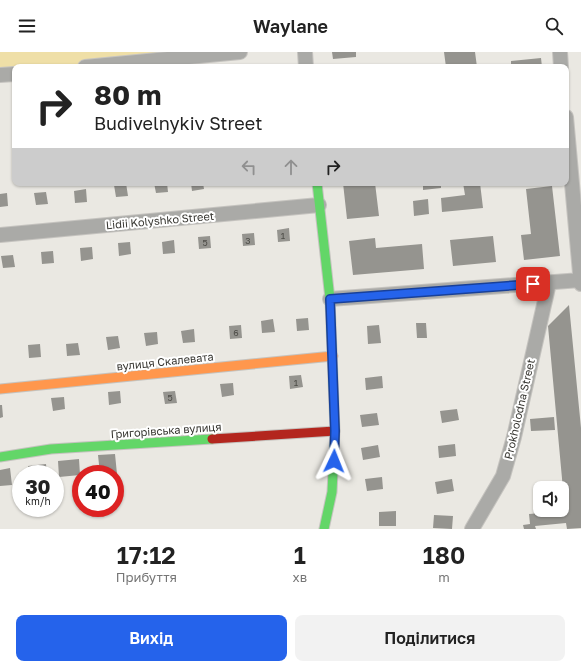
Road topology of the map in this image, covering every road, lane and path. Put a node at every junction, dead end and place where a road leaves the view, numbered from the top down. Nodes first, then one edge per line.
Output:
1 (240, 52) edge
2 (305, 52) edge
3 (560, 52) edge
4 (116, 64) edge
5 (306, 64) edge
6 (562, 64) edge
7 (12, 74) edge
8 (0, 75) edge
9 (569, 150) edge
10 (317, 186) edge
11 (319, 205) junction
12 (0, 235) edge
13 (581, 280) edge
14 (549, 283) junction
15 (581, 284) edge
16 (330, 299) junction
17 (333, 356) junction
18 (0, 389) edge
19 (335, 431) junction
20 (0, 457) edge
21 (324, 529) edge
22 (472, 529) edge

1 - 4 street
2 - 5 street
3 - 6 street
7 - 8 street
9 - 13 street
10 - 11 street
11 - 12 street, Lidii Kolyshko Street
11 - 16 street
13 - 14 street
13 - 15 street
14 - 16 street
14 - 22 street, Prokholodna Street
16 - 17 street
17 - 18 street, вулиця Скалевата
17 - 19 street
19 - 20 street, Григорівська вулиця
19 - 21 street

